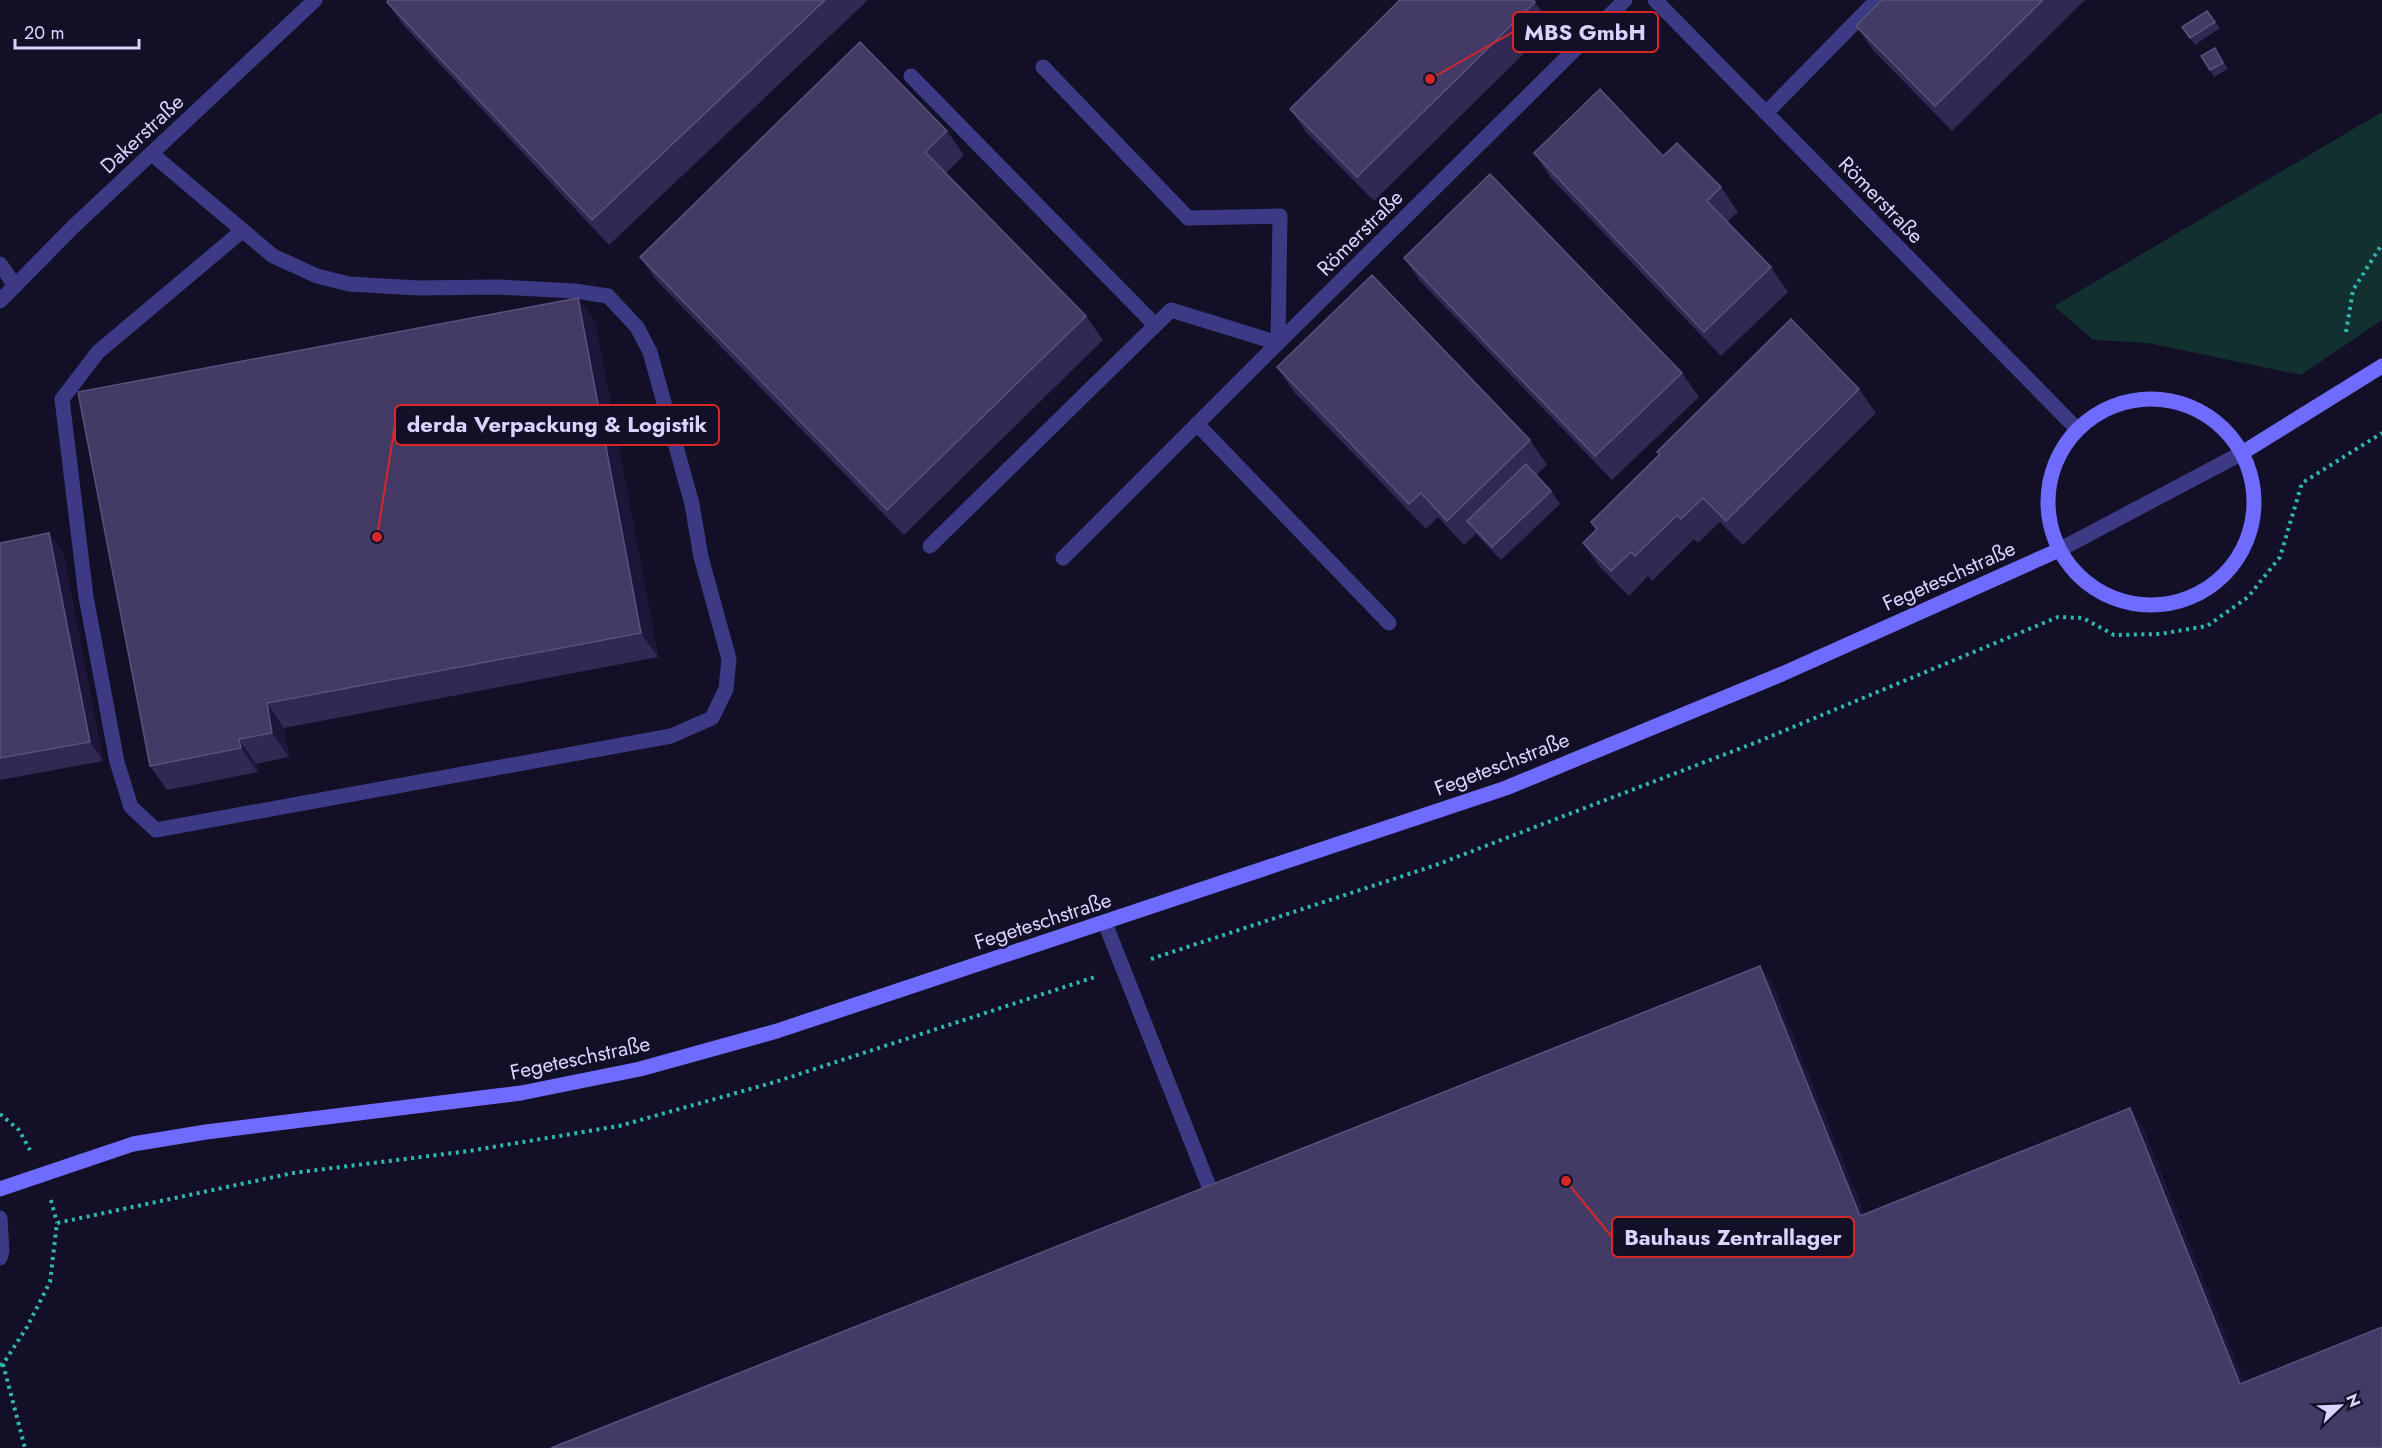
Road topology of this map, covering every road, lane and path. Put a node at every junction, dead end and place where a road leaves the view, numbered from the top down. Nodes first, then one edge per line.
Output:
1 (315, 0) edge
2 (1625, 0) edge
3 (1655, 0) edge
4 (1877, 0) edge
5 (1043, 67) dead end
6 (911, 76) dead end
7 (1766, 113) junction
8 (152, 154) junction
9 (242, 231) junction
10 (2382, 244) edge
11 (0, 264) edge
12 (15, 286) junction
13 (0, 301) edge
14 (1155, 325) junction
15 (2346, 332) dead end
16 (1278, 343) junction
17 (2382, 366) edge
18 (1197, 424) junction
19 (2077, 429) junction
20 (2242, 453) junction
21 (930, 546) dead end
22 (2059, 550) junction
23 (1063, 558) dead end
24 (1389, 623) dead end
25 (1105, 923) junction
26 (0, 1189) edge
27 (1214, 1199) edge
28 (0, 1218) edge
29 (0, 1258) edge
30 (0, 1365) edge
31 (25, 1448) edge

1 - 8 street, Dakerstraße
2 - 16 street, Römerstraße
3 - 7 street, Römerstraße
4 - 7 street
5 - 16 street
6 - 14 street
7 - 19 street, Römerstraße
8 - 9 street
8 - 12 street, Dakerstraße
9 - 9 street
10 - 15 path
11 - 12 street
12 - 13 street, Dakerstraße
14 - 16 street
14 - 21 street
16 - 18 street, Römerstraße
17 - 20 main road
18 - 23 street, Römerstraße
18 - 24 street
19 - 20 main road
19 - 22 main road
20 - 22 street
20 - 22 main road
22 - 25 main road, Fegeteschstraße
25 - 26 main road, Fegeteschstraße
25 - 27 street
28 - 29 street
30 - 31 path

